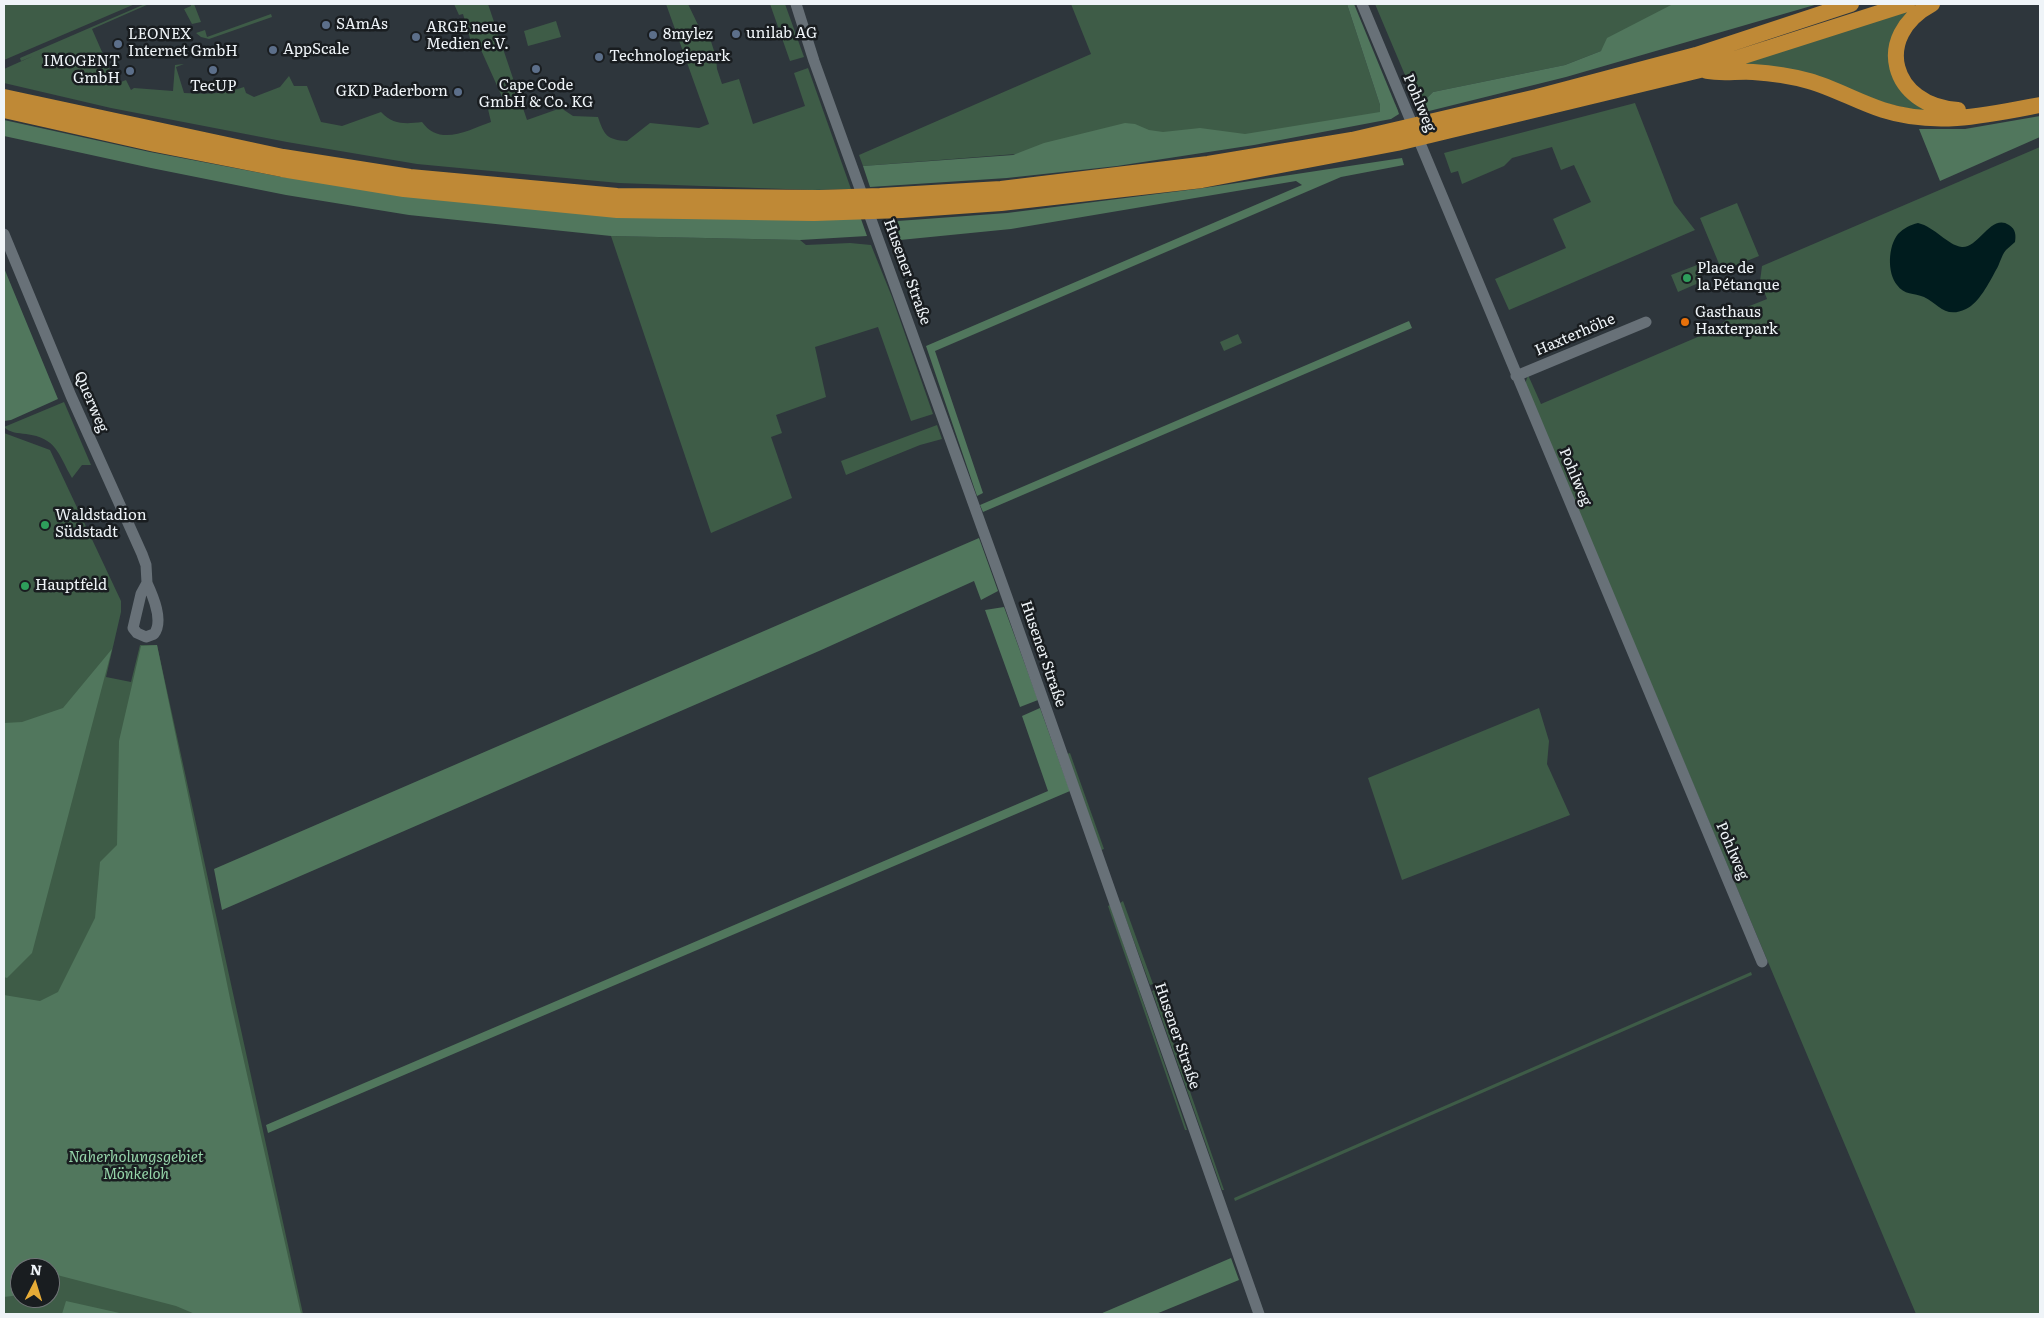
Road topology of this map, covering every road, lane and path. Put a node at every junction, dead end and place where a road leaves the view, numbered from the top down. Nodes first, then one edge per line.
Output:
1 (796, 4) edge
2 (1362, 4) edge
3 (1851, 4) edge
4 (1907, 4) edge
5 (1932, 4) edge
6 (1700, 70) junction
7 (2040, 93) edge
8 (4, 97) edge
9 (2040, 105) edge
10 (4, 110) edge
11 (4, 234) edge
12 (1646, 322) dead end
13 (1516, 376) junction
14 (147, 583) dead end
15 (1762, 962) dead end
16 (1259, 1314) edge

1 - 16 street, Husener Straße
2 - 13 street, Pohlweg
3 - 8 highway
4 - 6 highway
5 - 7 highway
6 - 9 highway
6 - 10 highway
11 - 14 street, Querweg
12 - 13 street, Haxterhöhe
13 - 15 street, Pohlweg

